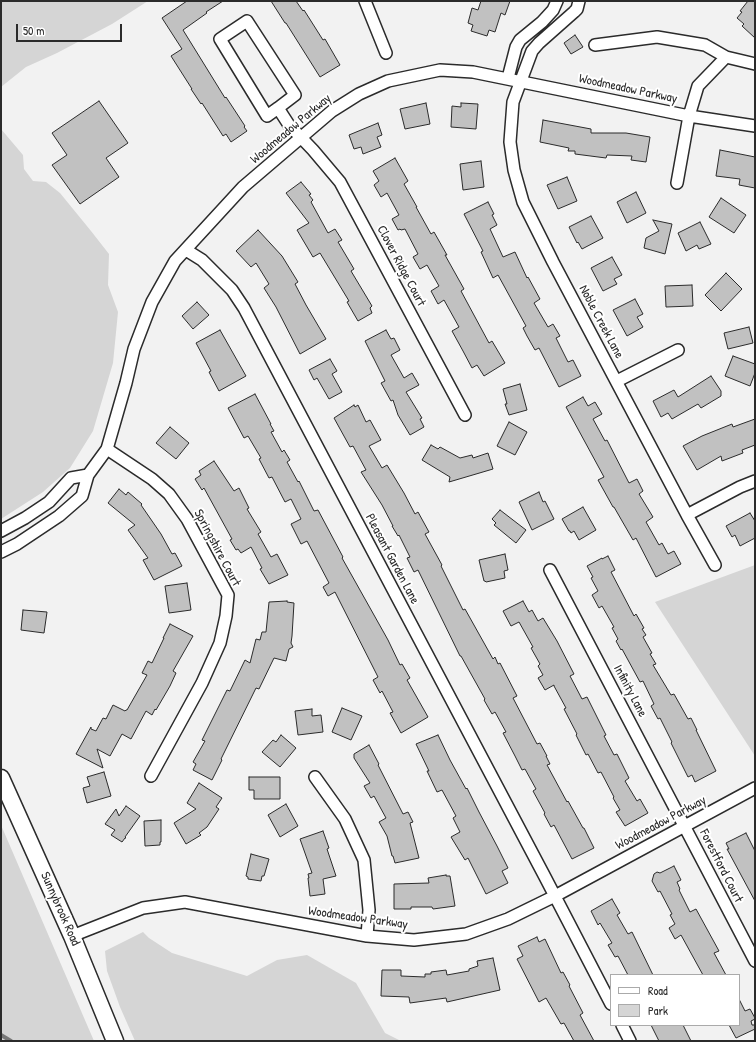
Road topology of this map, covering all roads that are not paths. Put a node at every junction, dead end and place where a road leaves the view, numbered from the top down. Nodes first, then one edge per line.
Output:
1 (365, 1) edge
2 (558, 1) edge
3 (579, 1) edge
4 (595, 45) dead end
5 (386, 53) dead end
6 (726, 57) junction
7 (755, 64) edge
8 (508, 78) junction
9 (521, 81) junction
10 (278, 108) junction
11 (689, 116) junction
12 (755, 126) edge
13 (301, 137) junction
14 (677, 183) dead end
15 (186, 250) junction
16 (678, 350) dead end
17 (617, 382) junction
18 (465, 415) dead end
19 (107, 449) junction
20 (88, 475) junction
21 (755, 481) edge
22 (687, 515) junction
23 (5, 529) edge
24 (17, 544) junction
25 (1, 552) edge
26 (715, 565) dead end
27 (550, 570) dead end
28 (151, 776) dead end
29 (315, 777) dead end
30 (1, 778) edge
31 (755, 788) edge
32 (685, 826) junction
33 (555, 896) junction
34 (72, 936) junction
35 (367, 936) junction
36 (755, 961) edge
37 (610, 1002) edge
38 (622, 1026) edge
39 (115, 1041) edge
40 (630, 1041) edge

1 - 5 street
2 - 8 street
3 - 9 street, Noble Creek Lane
4 - 6 street
6 - 7 street
6 - 11 street
8 - 9 street, Woodmeadow Parkway
8 - 13 street, Woodmeadow Parkway
9 - 11 street, Woodmeadow Parkway
9 - 17 street, Noble Creek Lane
10 - 10 street
10 - 13 street, Clover Ridge Court
11 - 12 street, Woodmeadow Parkway
11 - 14 street
13 - 15 street, Woodmeadow Parkway
13 - 18 street, Clover Ridge Court
15 - 19 street, Woodmeadow Parkway
15 - 33 street, Pleasant Garden Lane
16 - 17 street
17 - 22 street, Noble Creek Lane
19 - 20 street, Woodmeadow Parkway
19 - 28 street, Springshire Court
20 - 23 street
20 - 24 street, Woodmeadow Parkway
21 - 22 street
22 - 26 street, Noble Creek Lane
23 - 24 street
24 - 25 street, Woodmeadow Parkway
27 - 32 street, Infinity Lane
29 - 35 street
30 - 34 main road, Sunnybrook Road
31 - 32 street, Woodmeadow Parkway
32 - 33 street, Woodmeadow Parkway
32 - 36 street, Forestford Court
33 - 35 street, Woodmeadow Parkway
33 - 37 street, Pleasant Garden Lane
34 - 35 street, Woodmeadow Parkway
34 - 39 main road, Sunnybrook Road
38 - 40 street

